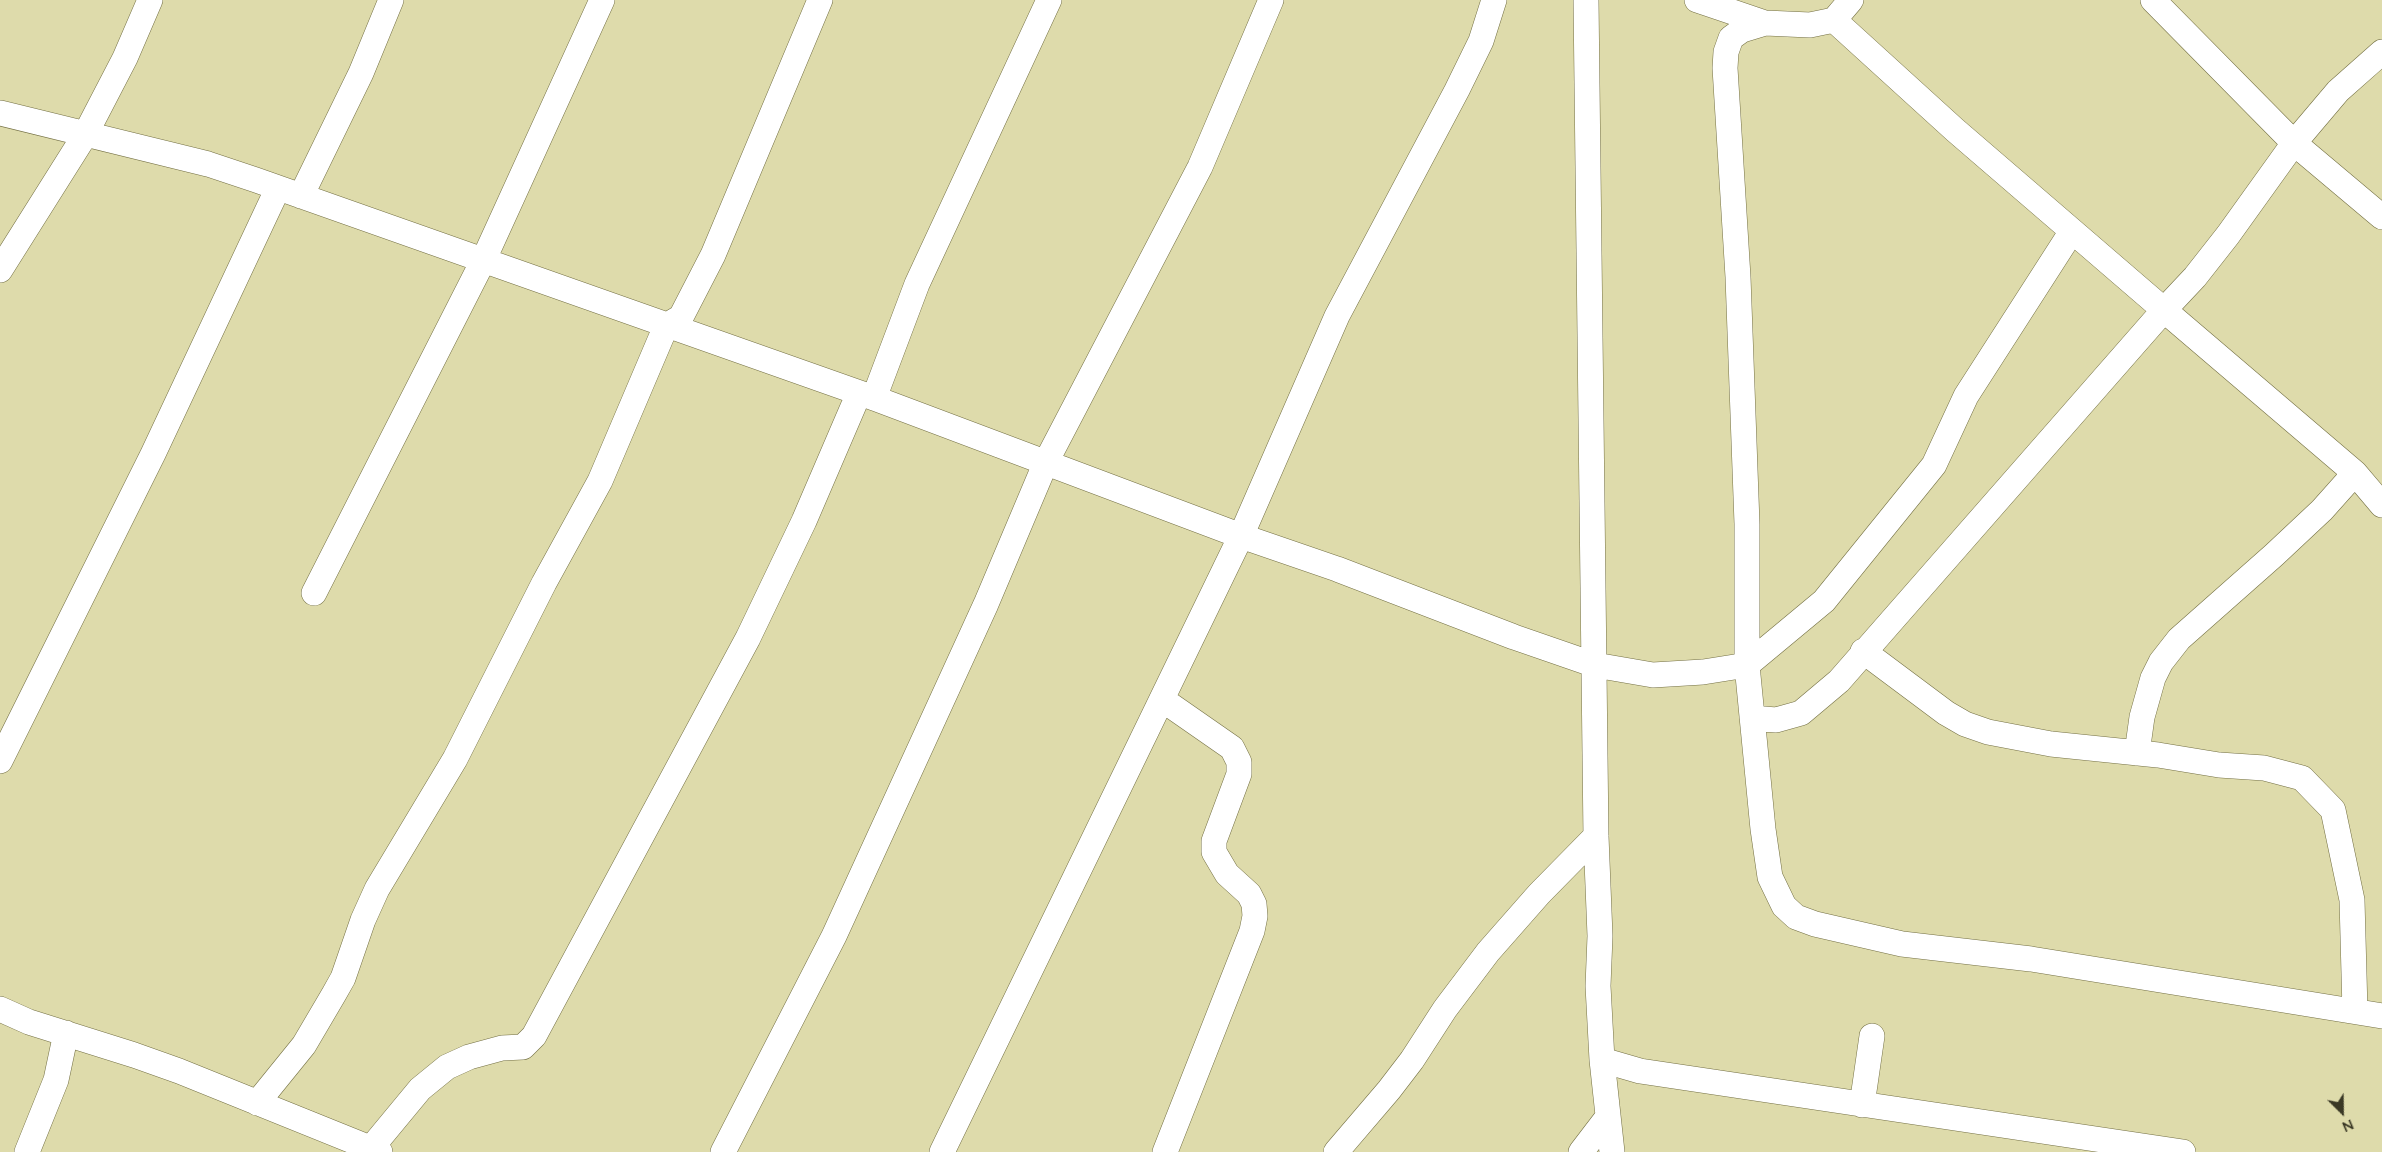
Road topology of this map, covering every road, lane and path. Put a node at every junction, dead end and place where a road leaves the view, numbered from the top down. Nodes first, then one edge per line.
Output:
1 (150, 0) edge
2 (390, 0) edge
3 (602, 0) edge
4 (820, 0) edge
5 (1049, 0) edge
6 (1271, 0) edge
7 (1494, 0) edge
8 (1586, 0) edge
9 (1851, 0) edge
10 (2153, 0) edge
11 (1706, 3) edge
12 (1834, 20) junction
13 (1765, 22) junction
14 (1731, 38) junction
15 (2382, 52) edge
16 (0, 113) edge
17 (85, 135) junction
18 (2294, 143) junction
19 (290, 192) junction
20 (2382, 217) edge
21 (2072, 231) junction
22 (484, 259) junction
23 (0, 270) edge
24 (2164, 310) junction
25 (666, 326) junction
26 (867, 396) junction
27 (1046, 462) junction
28 (2355, 473) junction
29 (2382, 505) edge
30 (1242, 536) junction
31 (314, 593) dead end
32 (1863, 651) junction
33 (1595, 665) junction
34 (1747, 665) junction
35 (1163, 700) junction
36 (1752, 718) junction
37 (2137, 753) junction
38 (0, 761) edge
39 (1596, 836) junction
40 (0, 1009) edge
41 (2355, 1011) junction
42 (2382, 1016) edge
43 (66, 1034) junction
44 (1872, 1036) dead end
45 (1602, 1060) junction
46 (258, 1103) junction
47 (1862, 1105) junction
48 (1607, 1118) junction
49 (376, 1150) edge
50 (26, 1152) edge
51 (723, 1152) edge
52 (942, 1152) edge
53 (1165, 1152) edge
54 (1336, 1152) edge
55 (1581, 1152) edge
56 (1612, 1152) edge
57 (2183, 1152) edge

1 - 17 street
2 - 19 street
3 - 22 street
4 - 25 street
5 - 26 street
6 - 27 street
7 - 30 street
8 - 33 street
9 - 12 street
10 - 18 street
11 - 13 street
11 - 14 street
12 - 13 street
12 - 21 street
13 - 14 street
14 - 34 street
15 - 18 street
16 - 17 street
17 - 19 street
17 - 23 street
18 - 20 street
18 - 24 street
19 - 22 street
19 - 38 street
21 - 24 street
21 - 34 street
22 - 25 street
22 - 31 street
24 - 28 street
24 - 32 street
25 - 26 street
25 - 46 street
26 - 27 street
26 - 49 street
27 - 30 street
27 - 51 street
28 - 29 street
28 - 37 street
30 - 33 street
30 - 35 street
32 - 36 street
32 - 37 street
33 - 34 street
33 - 39 street
34 - 36 street
35 - 52 street
35 - 53 street
36 - 41 street
37 - 41 street
39 - 45 street
39 - 54 street
40 - 43 street
41 - 42 street
43 - 46 street
43 - 50 street
44 - 47 street
45 - 47 street
45 - 48 street
46 - 49 street
47 - 57 street
48 - 55 street
48 - 56 street

